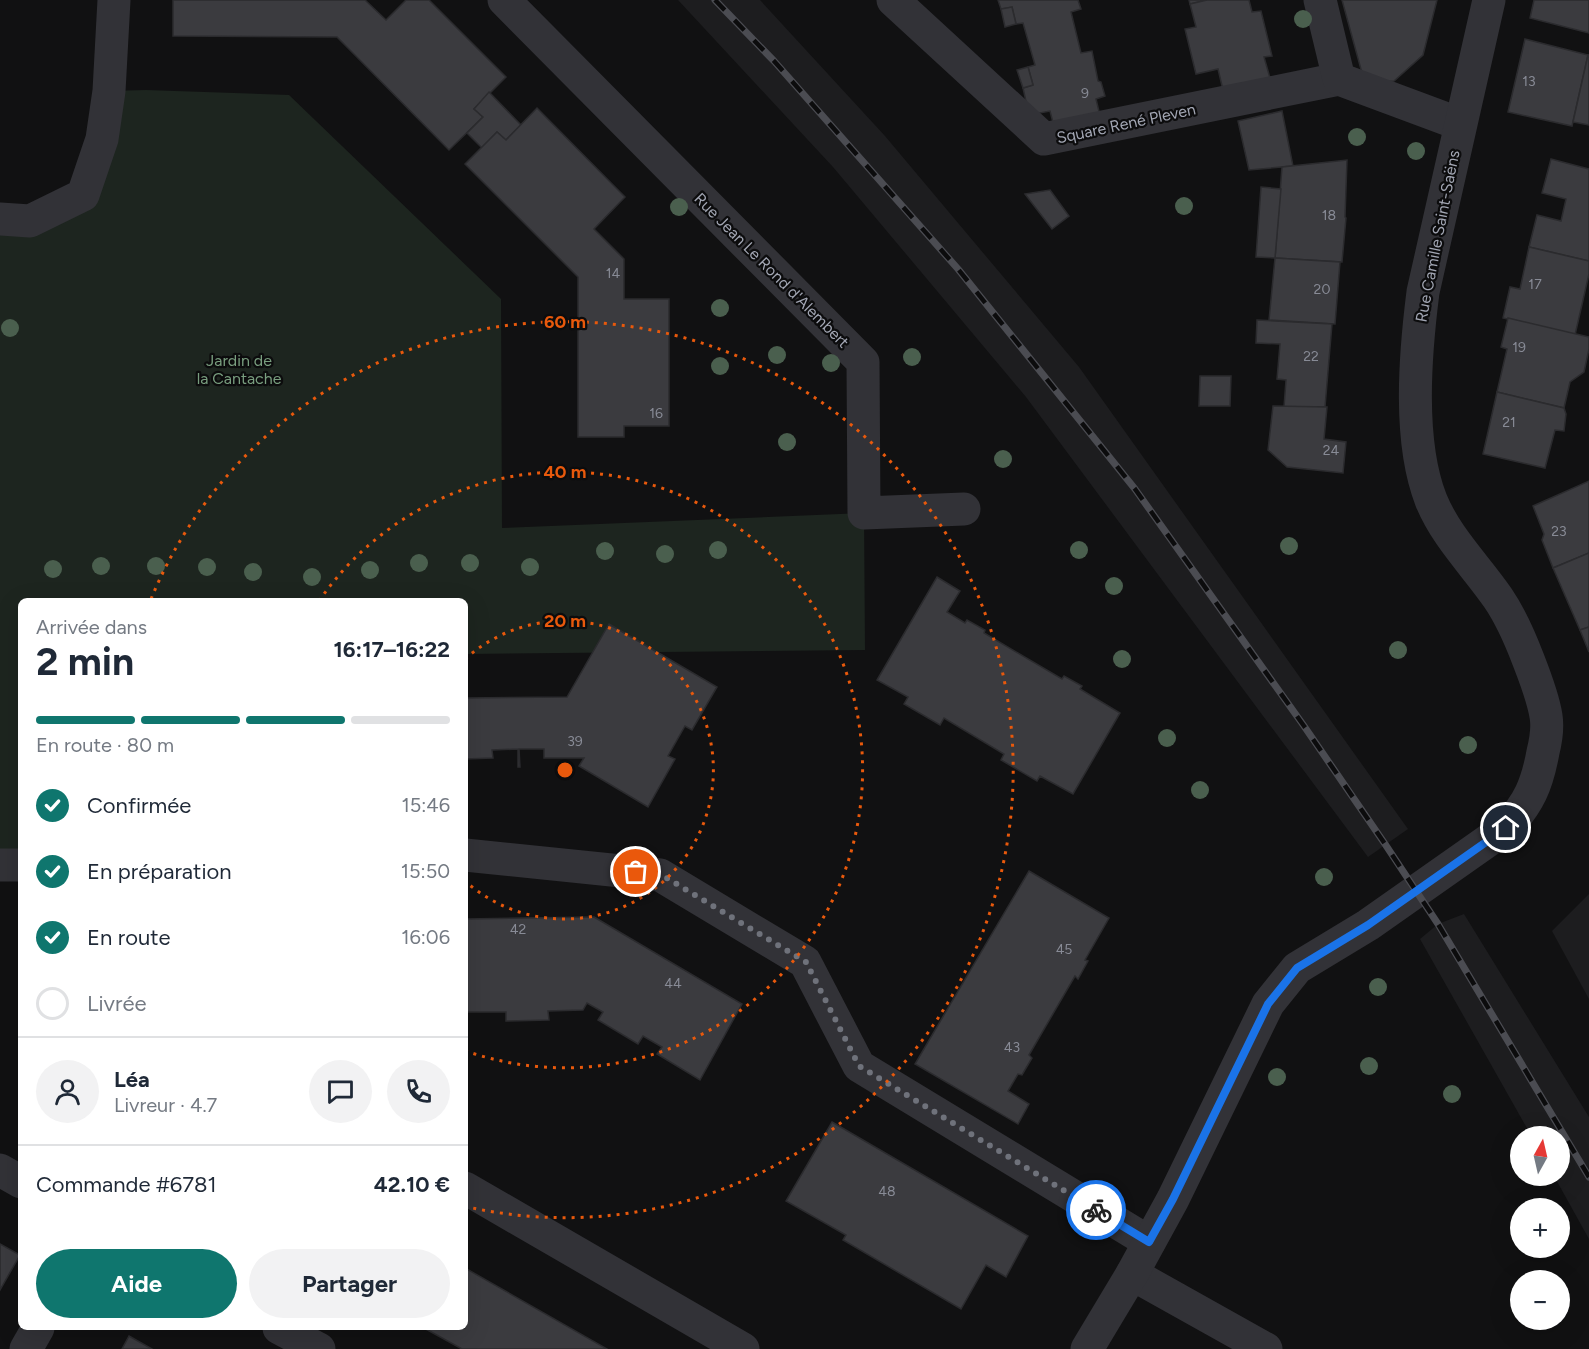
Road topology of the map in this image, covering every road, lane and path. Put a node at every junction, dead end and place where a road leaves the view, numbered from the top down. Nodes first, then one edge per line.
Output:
1 (114, 0) edge
2 (504, 0) edge
3 (893, 0) edge
4 (1320, 0) edge
5 (1489, 0) edge
6 (1339, 79) junction
7 (1460, 124) junction
8 (0, 219) edge
9 (964, 508) dead end
10 (468, 855) edge
11 (0, 865) edge
12 (18, 865) edge
13 (0, 1170) edge
14 (18, 1180) edge
15 (468, 1190) edge
16 (1149, 1242) junction
17 (1132, 1274) junction
18 (37, 1330) edge
19 (283, 1330) edge
20 (26, 1349) edge
21 (319, 1349) edge
22 (743, 1349) edge
23 (1086, 1349) edge
24 (1266, 1349) edge

1 - 8 street
2 - 9 street, Rue Jean Le Rond d'Alembert
3 - 6 street, Square René Pleven
4 - 6 street
5 - 7 street, Rue Camille Saint-Saëns
6 - 7 street
7 - 16 street, Rue Camille Saint-Saëns
10 - 16 street
11 - 12 street
13 - 14 street
15 - 22 street
16 - 17 street, Rue Camille Saint-Saëns
17 - 23 street, Rue Camille Saint-Saëns
17 - 24 street
18 - 20 street
19 - 21 street

